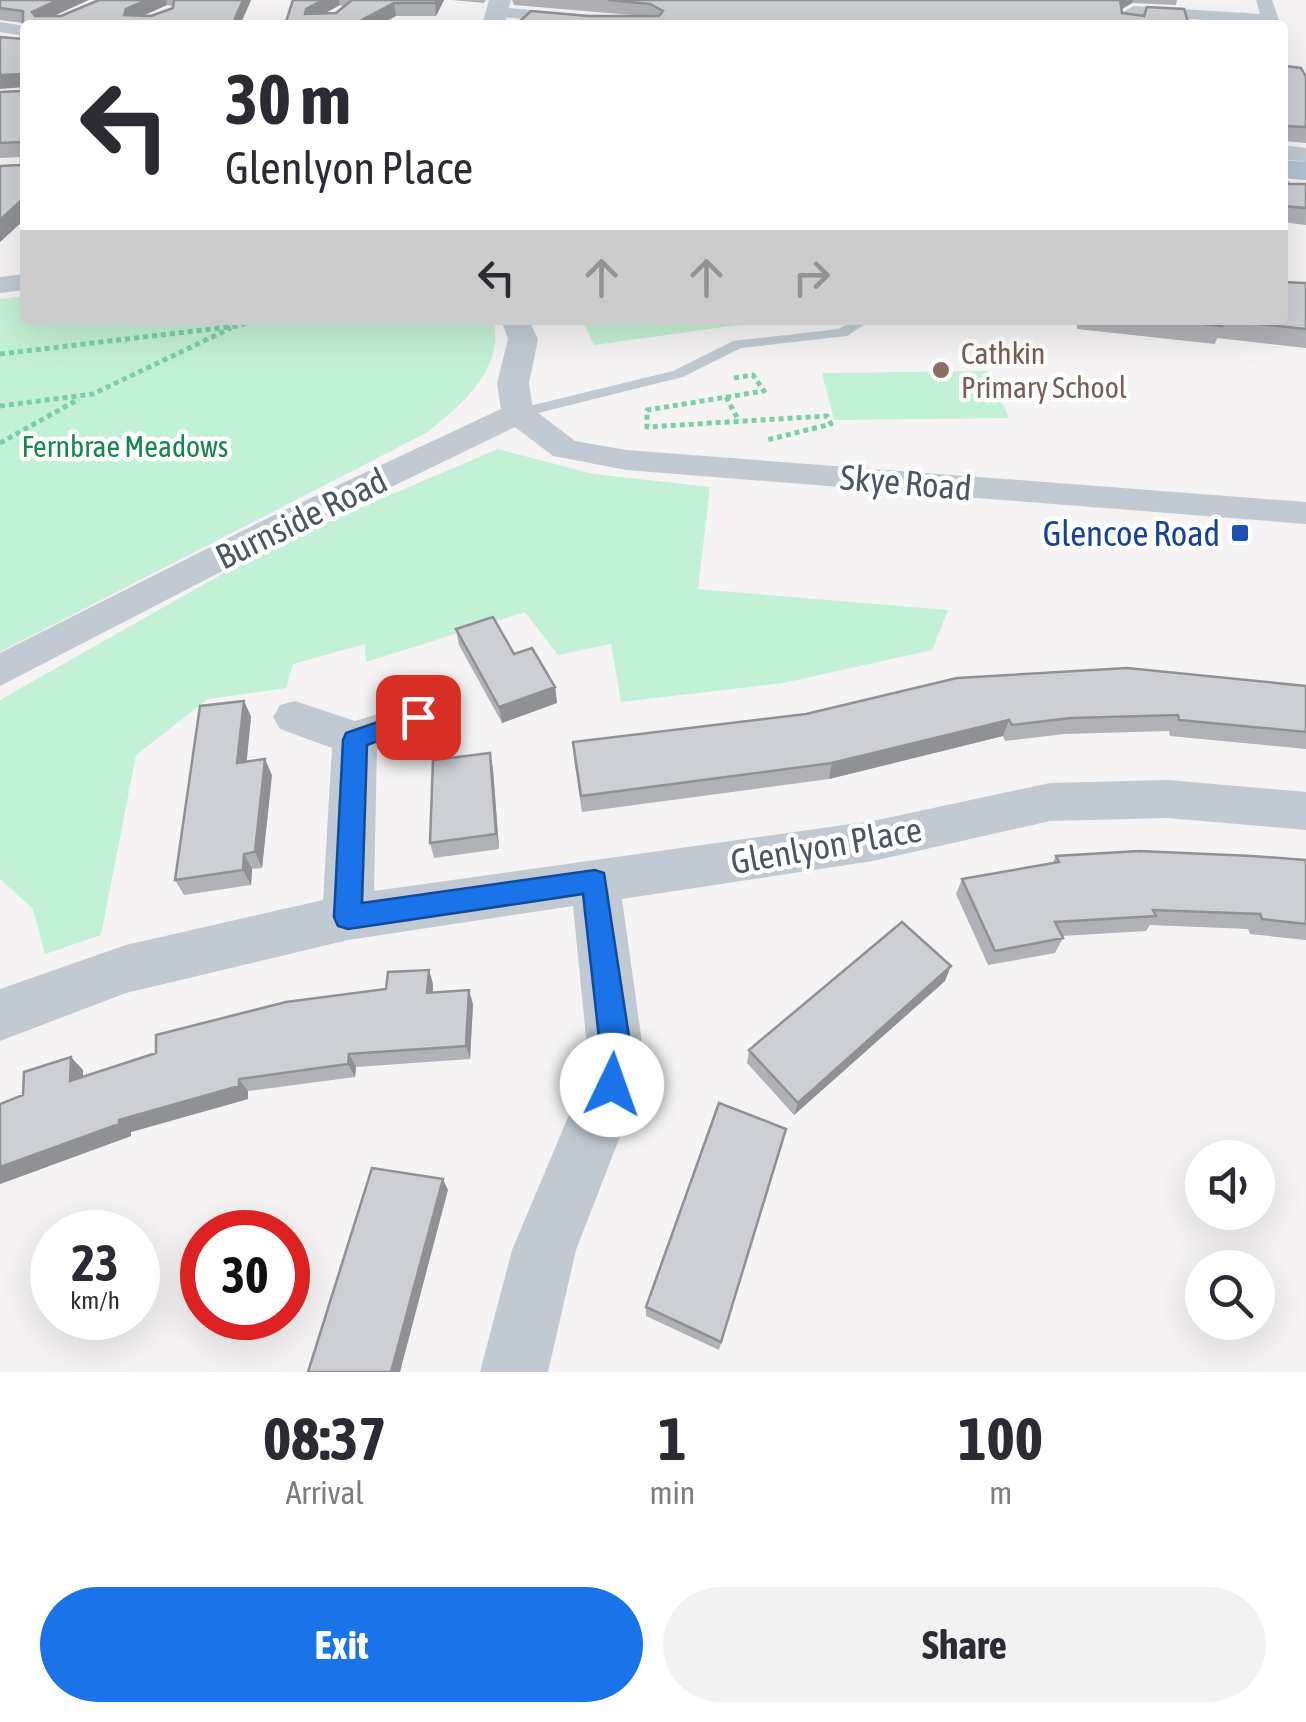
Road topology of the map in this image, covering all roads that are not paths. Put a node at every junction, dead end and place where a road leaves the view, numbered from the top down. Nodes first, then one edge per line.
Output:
1 (497, 12) edge
2 (591, 20) edge
3 (1130, 20) edge
4 (1270, 20) edge
5 (518, 325) edge
6 (856, 325) edge
7 (518, 413) junction
8 (1306, 513) edge
9 (0, 671) edge
10 (295, 717) dead end
11 (418, 717) dead end
12 (355, 740) junction
13 (1306, 811) edge
14 (595, 881) junction
15 (348, 917) junction
16 (0, 1015) edge
17 (514, 1372) edge

1 - 2 street
3 - 4 street
5 - 7 street
6 - 7 lane
7 - 8 street, Skye Road
7 - 9 street, Burnside Road
10 - 12 street
11 - 12 street
12 - 15 street
13 - 14 street, Glenlyon Place
14 - 15 street, Glenlyon Place
14 - 17 street
15 - 16 street, Glenlyon Place

